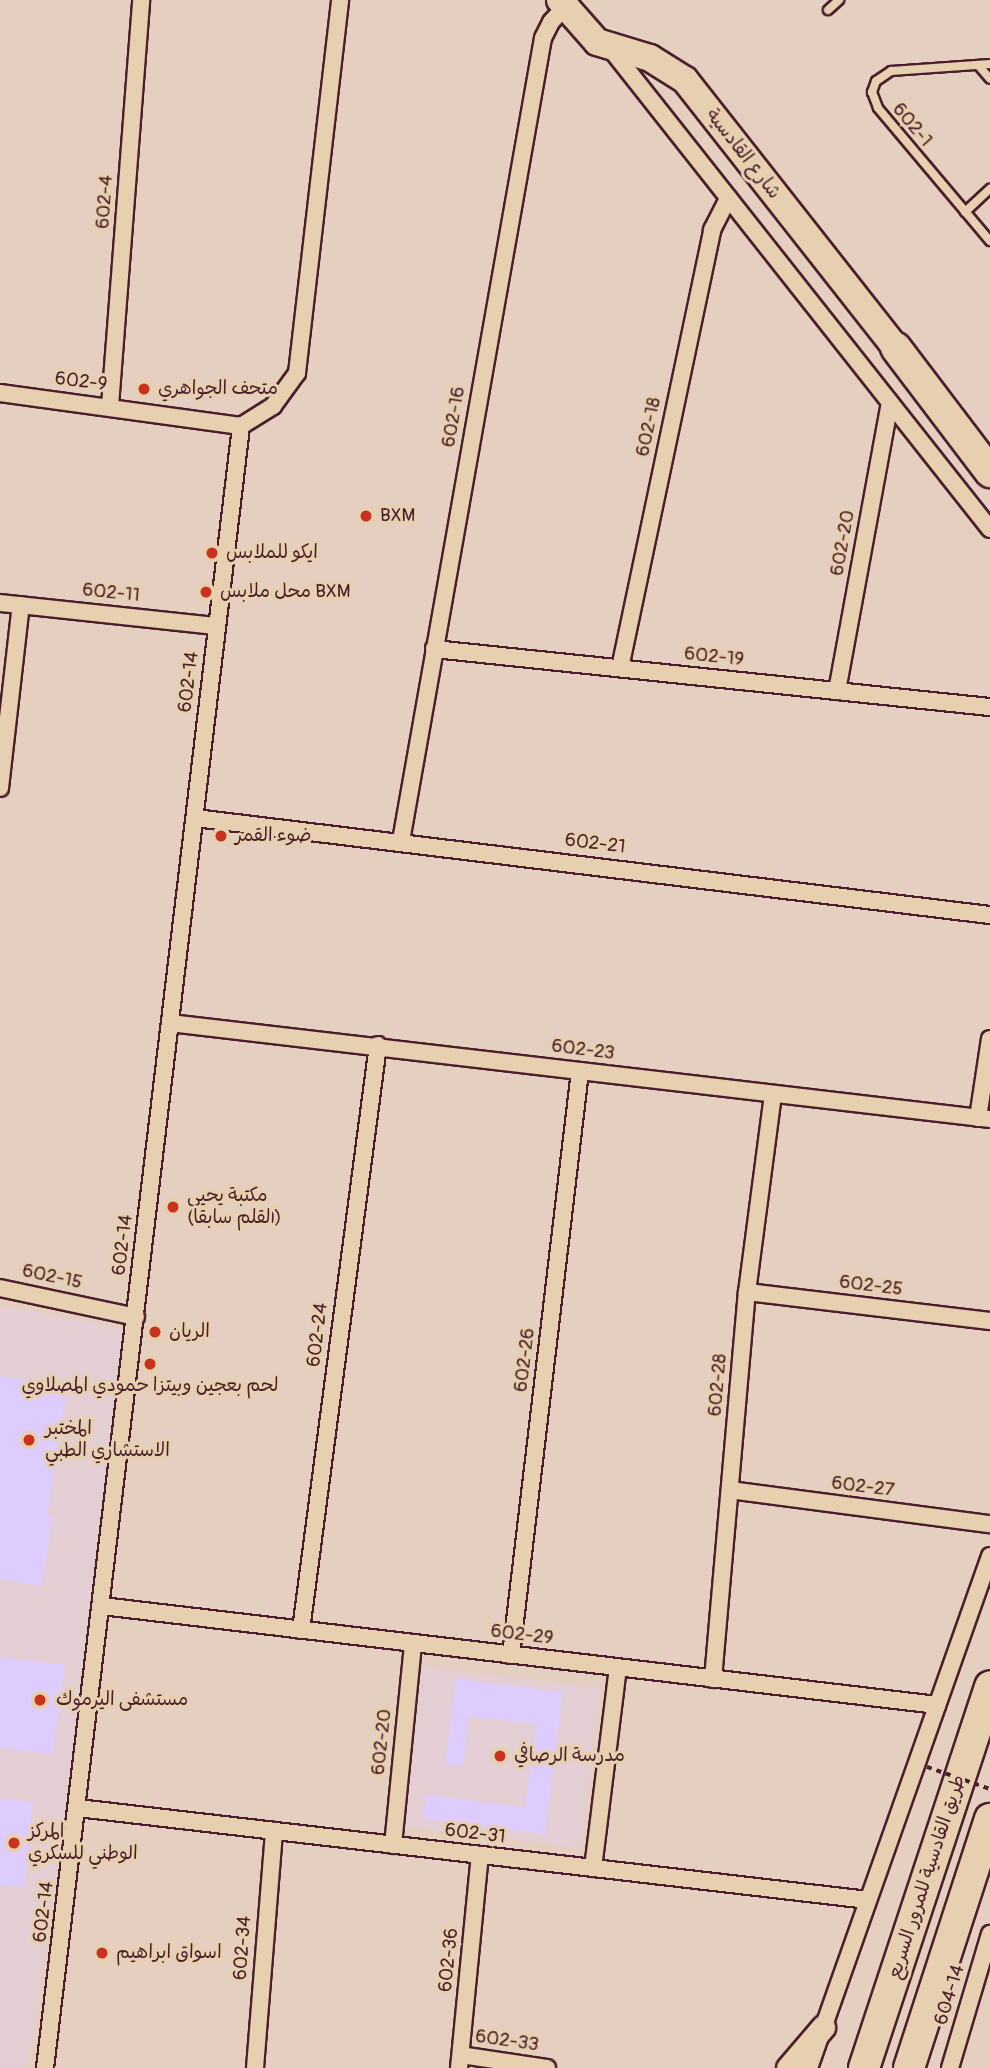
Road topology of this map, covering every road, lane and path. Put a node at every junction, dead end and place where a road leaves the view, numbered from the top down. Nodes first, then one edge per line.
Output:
1 (141, 0) edge
2 (340, 0) edge
3 (839, 0) edge
4 (563, 3) edge
5 (828, 10) dead end
6 (610, 48) junction
7 (990, 64) edge
8 (978, 65) junction
9 (990, 79) edge
10 (990, 189) edge
11 (728, 198) junction
12 (965, 212) junction
13 (990, 241) edge
14 (895, 348) joint
15 (0, 393) edge
16 (890, 404) junction
17 (110, 406) junction
18 (241, 426) junction
19 (990, 472) edge
20 (990, 529) edge
21 (0, 603) edge
22 (21, 605) junction
23 (217, 626) junction
24 (435, 649) junction
25 (620, 668) junction
26 (837, 691) junction
27 (990, 707) edge
28 (0, 788) edge
29 (195, 818) junction
30 (401, 841) junction
31 (990, 915) edge
32 (170, 1023) junction
33 (990, 1038) edge
34 (377, 1045) junction
35 (580, 1071) junction
36 (773, 1095) junction
37 (984, 1119) edge
38 (0, 1288) edge
39 (747, 1292) junction
40 (136, 1317) junction
41 (990, 1321) edge
42 (730, 1490) junction
43 (990, 1524) edge
44 (990, 1556) edge
45 (102, 1606) junction
46 (301, 1630) junction
47 (414, 1643) junction
48 (511, 1655) junction
49 (618, 1668) junction
50 (713, 1679) junction
51 (990, 1686) edge
52 (937, 1706) junction
53 (927, 1767) dead end
54 (990, 1789) edge
55 (78, 1808) junction
56 (990, 1819) edge
57 (274, 1831) junction
58 (393, 1845) junction
59 (480, 1855) junction
60 (593, 1868) junction
61 (868, 1900) junction
62 (990, 1934) edge
63 (823, 2027) junction
64 (460, 2062) edge
65 (46, 2068) edge
66 (255, 2068) edge
67 (547, 2068) edge
68 (788, 2068) edge
69 (809, 2068) edge
70 (864, 2068) edge
71 (909, 2068) edge
72 (950, 2068) edge

1 - 17 street, 602-4
2 - 18 street
3 - 5 lane
4 - 6 main road, شارع القادسية
4 - 24 street, 602-16
6 - 11 street
6 - 14 main road, شارع القادسية
7 - 8 lane, 602-1
8 - 9 lane
8 - 12 lane, 602-1
10 - 12 lane
11 - 16 street
11 - 25 street, 602-18
12 - 13 lane, 602-1
14 - 19 highway
15 - 17 street, 602-9
16 - 20 street
16 - 26 street, 602-20
17 - 18 street, 602-9
18 - 23 street, 602-14
21 - 22 street, 602-11
22 - 23 street, 602-11
22 - 28 street
23 - 29 street, 602-14
24 - 25 street, 602-19
24 - 30 street, 602-16
25 - 26 street, 602-19
26 - 27 street, 602-19
29 - 30 street, 602-21
29 - 32 street, 602-14
30 - 31 street, 602-21
32 - 34 street, 602-23
32 - 40 street, 602-14
33 - 37 street
34 - 35 street, 602-23
34 - 46 street, 602-24
35 - 36 street, 602-23
35 - 48 street, 602-26
36 - 37 street, 602-23
36 - 39 street, 602-28
38 - 40 street, 602-15
39 - 41 street, 602-25
39 - 42 street, 602-28
40 - 45 street, 602-14
42 - 43 street, 602-27
42 - 50 street, 602-28
44 - 52 street
45 - 46 street, 602-29
45 - 55 street, 602-14
46 - 47 street, 602-29
47 - 48 street, 602-29
47 - 58 street, 602-20
48 - 49 street, 602-29
49 - 50 street, 602-29
49 - 60 street
50 - 52 street, 602-29
51 - 70 highway, طريق القادسية للمرور السريع
52 - 61 street
53 - 54 path, bridge
55 - 57 street, 602-31
55 - 65 street, 602-14
56 - 71 highway
57 - 58 street, 602-31
57 - 66 street, 602-34
58 - 59 street, 602-31
59 - 60 street, 602-31
59 - 64 street, 602-36
60 - 61 street, 602-31
61 - 63 street
62 - 72 street, 604-14
63 - 68 street
63 - 69 street
64 - 67 street, 602-33

